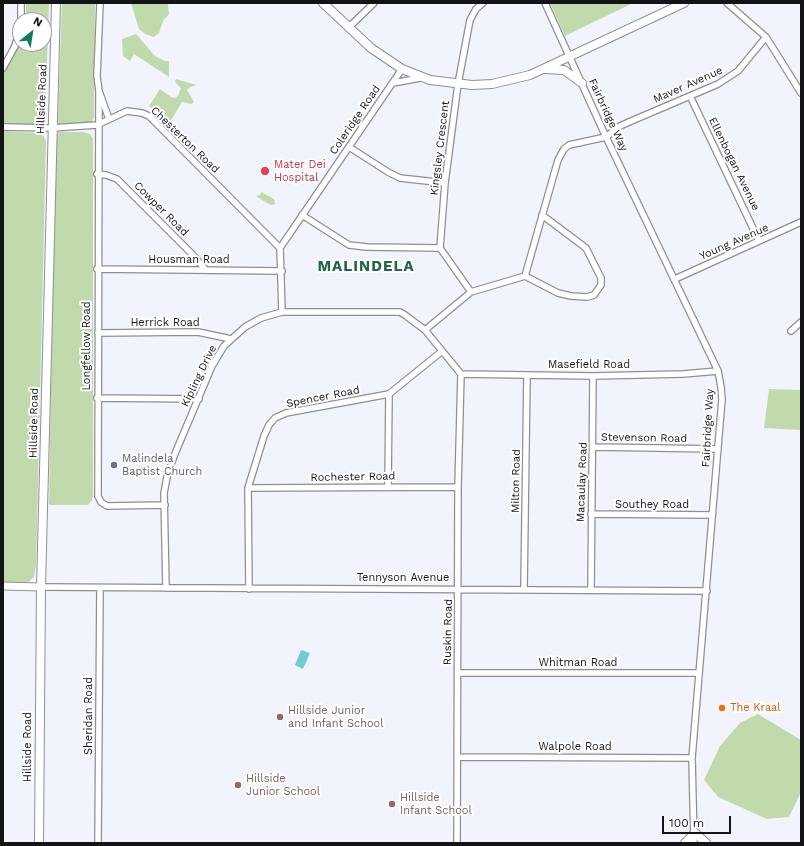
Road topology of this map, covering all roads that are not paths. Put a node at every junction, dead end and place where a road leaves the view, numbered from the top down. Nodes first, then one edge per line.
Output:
1 (56, 3) edge
2 (100, 3) edge
3 (323, 3) edge
4 (374, 3) edge
5 (483, 3) edge
6 (545, 3) edge
7 (684, 3) edge
8 (727, 3) edge
9 (348, 28) junction
10 (766, 37) junction
11 (12, 52) edge
12 (569, 55) junction
13 (3, 68) edge
14 (402, 69) junction
15 (544, 69) junction
16 (420, 78) junction
17 (392, 83) junction
18 (582, 83) junction
19 (458, 84) junction
20 (98, 91) junction
21 (801, 93) edge
22 (690, 96) junction
23 (109, 119) junction
24 (97, 126) junction
25 (3, 127) edge
26 (52, 128) junction
27 (606, 137) junction
28 (349, 147) junction
29 (97, 174) junction
30 (445, 183) junction
31 (302, 215) junction
32 (542, 215) junction
33 (801, 222) edge
34 (759, 241) junction
35 (280, 248) junction
36 (440, 248) junction
37 (97, 269) junction
38 (205, 269) junction
39 (282, 271) junction
40 (525, 276) junction
41 (675, 279) junction
42 (471, 292) junction
43 (282, 312) junction
44 (801, 322) edge
45 (425, 330) junction
46 (791, 331) dead end
47 (98, 333) junction
48 (231, 339) junction
49 (441, 352) junction
50 (718, 371) junction
51 (461, 374) junction
52 (528, 375) junction
53 (593, 376) junction
54 (389, 394) junction
55 (97, 398) junction
56 (199, 399) junction
57 (594, 447) junction
58 (718, 449) junction
59 (388, 486) junction
60 (458, 487) junction
61 (248, 488) junction
62 (165, 505) junction
63 (591, 514) junction
64 (712, 515) junction
65 (3, 586) edge
66 (41, 587) junction
67 (100, 588) junction
68 (166, 588) junction
69 (459, 588) junction
70 (524, 588) junction
71 (249, 589) junction
72 (591, 589) junction
73 (707, 591) junction
74 (458, 673) junction
75 (699, 673) junction
76 (458, 757) junction
77 (692, 758) junction
78 (695, 833) junction
79 (39, 843) edge
80 (98, 843) edge
81 (457, 843) edge
82 (685, 843) edge
83 (694, 843) edge
84 (706, 843) edge

1 - 26 main road, Hillside Road
2 - 20 street
3 - 9 main road
4 - 9 street
5 - 19 street, Kingsley Crescent
6 - 12 street, Fairbridge Way
7 - 12 main road
8 - 10 street
9 - 14 main road
10 - 21 street
10 - 22 street, Maver Avenue
11 - 13 street
12 - 15 main road
12 - 18 street, Fairbridge Way
14 - 16 main road
14 - 17 street, Coleridge Road
15 - 18 main road
15 - 19 main road
16 - 17 street
16 - 19 main road
17 - 28 street, Coleridge Road
18 - 27 street, Fairbridge Way
19 - 30 street, Kingsley Crescent
20 - 23 street
20 - 24 street, Longfellow Road
22 - 27 street, Maver Avenue
22 - 34 street, Ellenbogan Avenue
23 - 24 street, Chesterton Road
23 - 35 street, Chesterton Road
24 - 26 street, Chesterton Road
24 - 29 street, Longfellow Road
25 - 26 street, Chesterton Road
26 - 66 main road, Hillside Road
27 - 32 street
27 - 41 street, Fairbridge Way
28 - 30 street
28 - 31 street, Coleridge Road
29 - 37 street, Longfellow Road
29 - 38 street, Cowper Road
30 - 36 street, Kingsley Crescent
31 - 35 street, Coleridge Road
31 - 36 street
32 - 40 street
32 - 40 street
33 - 34 street, Young Avenue
34 - 41 street, Young Avenue
35 - 39 street
36 - 42 street
37 - 38 street, Housman Road
37 - 47 street, Longfellow Road
38 - 39 street, Housman Road
39 - 43 street
40 - 42 street
41 - 50 street, Fairbridge Way
42 - 45 street
43 - 45 street, Kipling Drive
43 - 48 street, Kipling Drive
44 - 46 street
45 - 49 street, Kipling Drive
47 - 48 street, Herrick Road
47 - 55 street, Longfellow Road
48 - 56 street, Kipling Drive
49 - 51 street, Kipling Drive
49 - 54 street, Spencer Road
50 - 53 street, Masefield Road
50 - 58 street, Fairbridge Way
51 - 52 street, Masefield Road
51 - 60 street, Ruskin Road
52 - 53 street, Masefield Road
52 - 70 street, Milton Road
53 - 57 street, Macaulay Road
54 - 59 street
54 - 61 street, Spencer Road
55 - 56 street
55 - 62 street, Longfellow Road
56 - 62 street, Kipling Drive
57 - 58 street, Stevenson Road
57 - 63 street, Macaulay Road
58 - 64 street, Fairbridge Way
59 - 60 street, Rochester Road
59 - 61 street, Rochester Road
60 - 69 street, Ruskin Road
61 - 71 street, Spencer Road
62 - 68 street, Kipling Drive
63 - 64 street, Southey Road
63 - 72 street, Macaulay Road
64 - 73 street, Fairbridge Way
65 - 66 street
66 - 67 street, Tennyson Avenue
66 - 79 main road, Hillside Road
67 - 68 street, Tennyson Avenue
67 - 80 street, Sheridan Road
68 - 71 street, Tennyson Avenue
69 - 70 street, Tennyson Avenue
69 - 71 street, Tennyson Avenue
69 - 74 street, Ruskin Road
70 - 72 street, Tennyson Avenue
72 - 73 street, Tennyson Avenue
73 - 75 street, Fairbridge Way
74 - 75 street, Whitman Road
74 - 76 street, Ruskin Road
75 - 77 street, Fairbridge Way
76 - 77 street, Walpole Road
76 - 81 street, Ruskin Road
77 - 78 street, Fairbridge Way
78 - 82 main road
78 - 83 street, Fairbridge Way
78 - 84 main road

